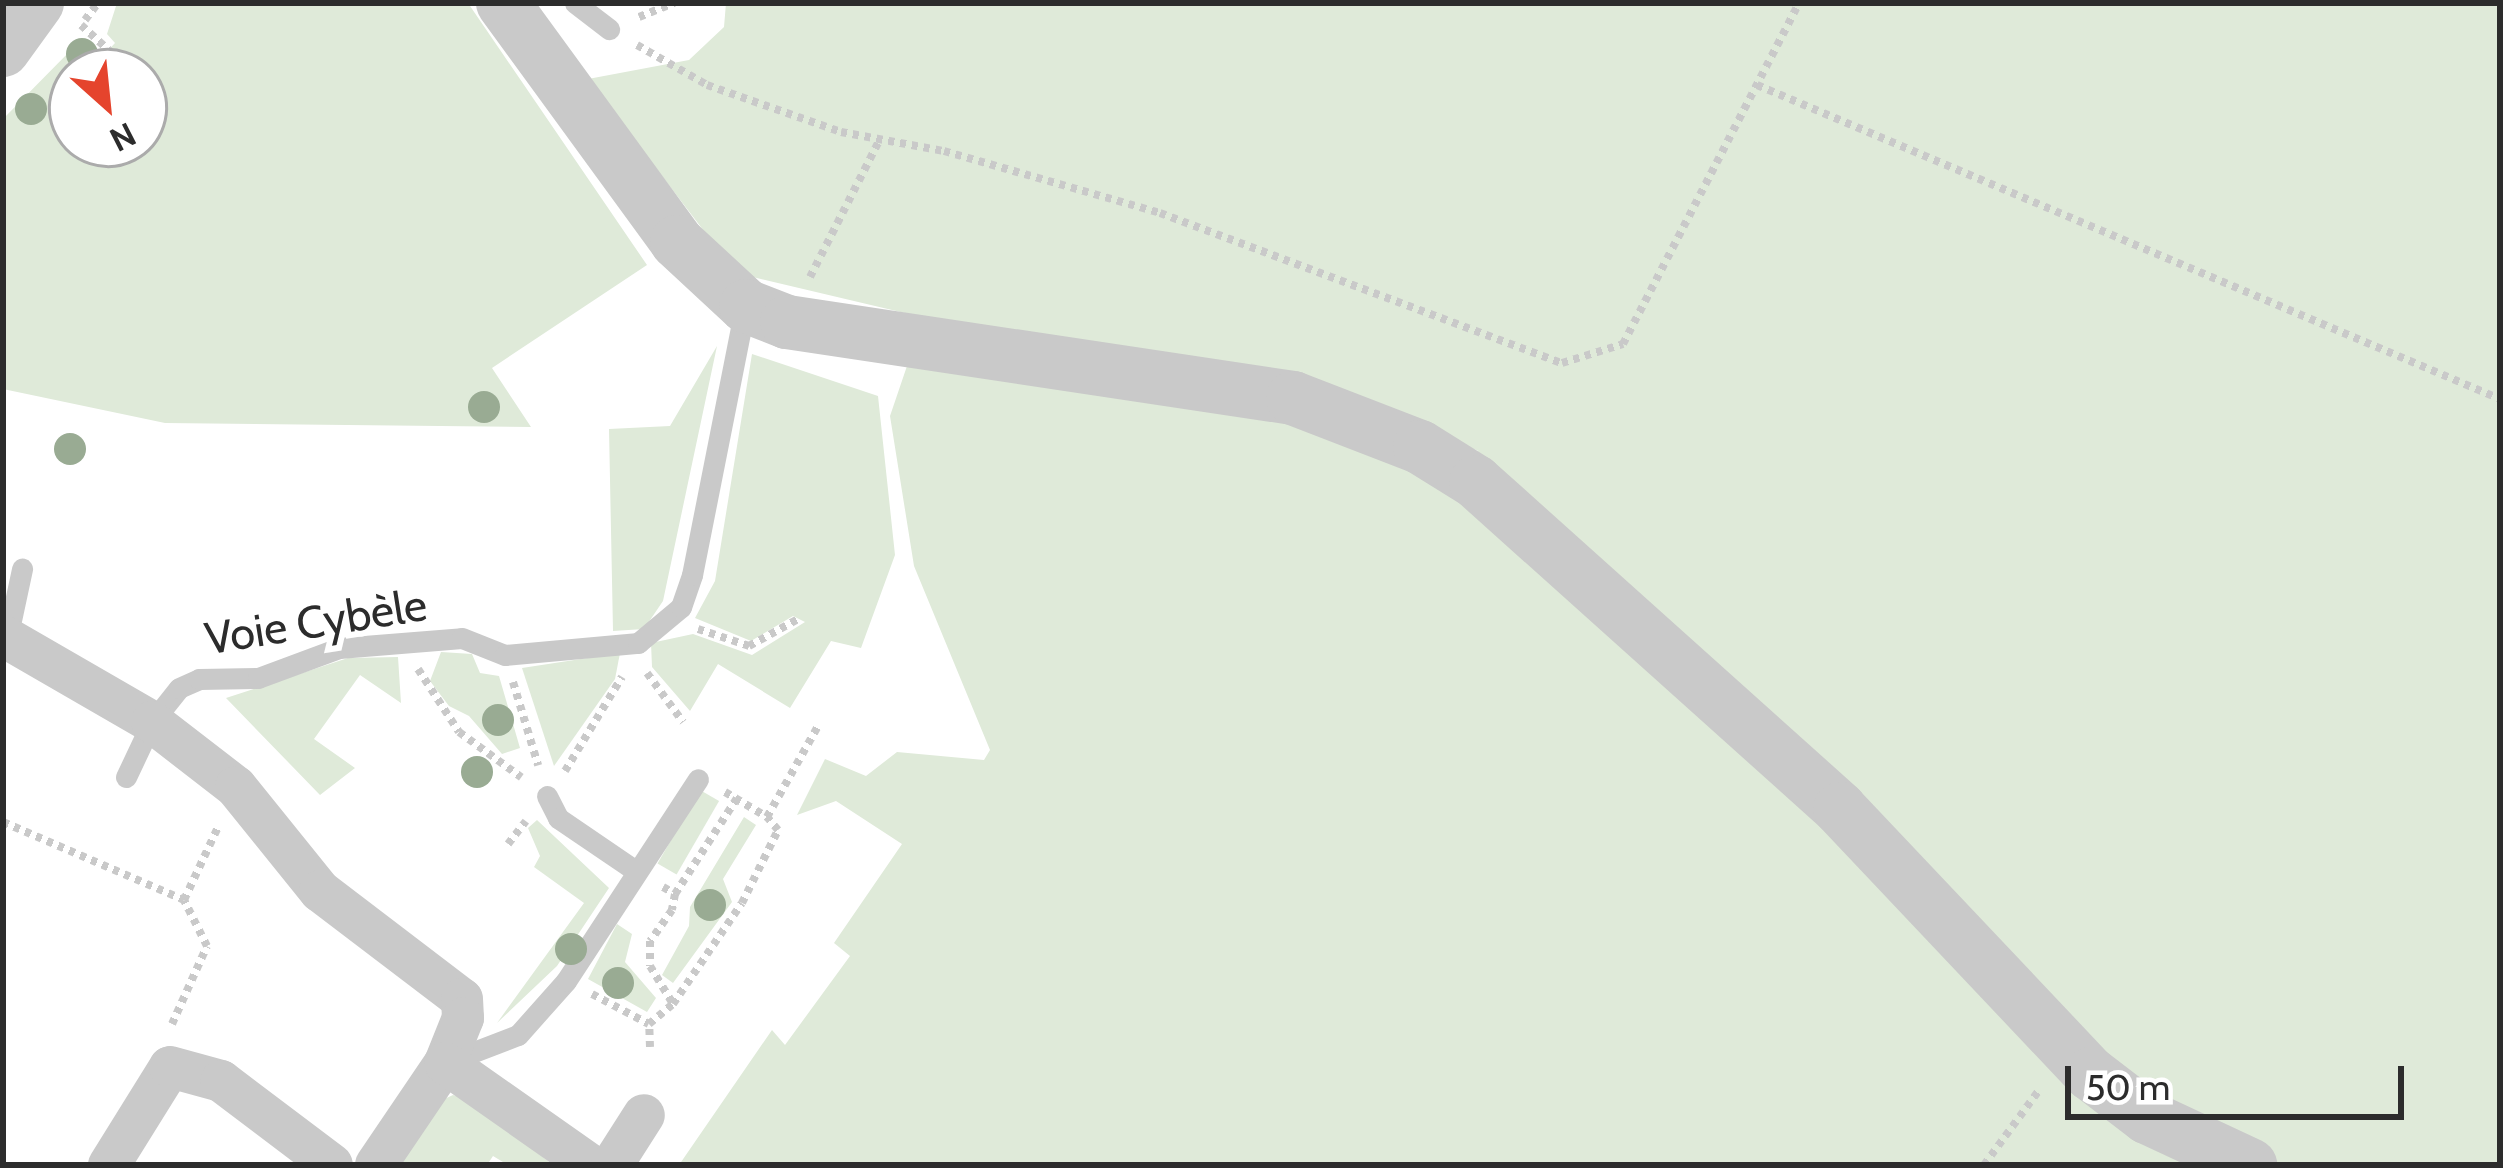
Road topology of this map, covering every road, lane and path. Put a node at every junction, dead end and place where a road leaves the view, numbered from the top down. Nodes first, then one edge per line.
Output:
1 (574, 3) edge
2 (1798, 3) edge
3 (516, 7) edge
4 (59, 14) edge
5 (610, 29) joint
6 (105, 48) edge
7 (3, 50) edge
8 (1757, 85) junction
9 (880, 139) junction
10 (766, 314) junction
11 (2500, 399) edge
12 (22, 569) dead end
13 (800, 618) dead end
14 (661, 623) junction
15 (5, 637) edge
16 (638, 643) junction
17 (416, 644) junction
18 (506, 655) junction
19 (152, 722) junction
20 (683, 722) dead end
21 (818, 726) dead end
22 (126, 777) dead end
23 (698, 779) joint
24 (236, 787) junction
25 (547, 796) junction
26 (737, 798) junction
27 (767, 818) junction
28 (3, 822) edge
29 (636, 871) junction
30 (675, 894) junction
31 (184, 900) junction
32 (566, 981) junction
33 (673, 1004) junction
34 (649, 1024) junction
35 (650, 1047) dead end
36 (2070, 1052) junction
37 (445, 1063) junction
38 (170, 1067) junction
39 (644, 1115) dead end
40 (109, 1165) edge
41 (332, 1165) edge
42 (376, 1165) edge
43 (590, 1165) edge
44 (612, 1165) edge
45 (1984, 1165) edge
46 (2250, 1165) edge

1 - 5 lane
2 - 8 path
3 - 10 street
4 - 6 path
4 - 7 street
5 - 9 path
8 - 9 path
8 - 11 path
9 - 10 path
10 - 14 lane
10 - 36 street
12 - 15 lane
13 - 14 path
14 - 16 lane
15 - 19 street
16 - 18 lane
16 - 20 path
16 - 25 path
17 - 18 lane, Voie Cybèle
17 - 19 lane, Voie Cybèle
17 - 25 path
18 - 25 path
19 - 22 lane
19 - 24 street
21 - 27 path
23 - 26 path
23 - 29 lane
24 - 31 path
24 - 37 street
25 - 29 lane
26 - 27 path
26 - 30 path
27 - 33 path
28 - 31 path
29 - 30 path
29 - 32 lane
30 - 33 path
31 - 38 path
32 - 34 path
32 - 37 lane
33 - 34 path
34 - 35 path
36 - 45 path
36 - 46 street
37 - 42 street
37 - 43 street
38 - 40 street
38 - 41 street
39 - 44 street

